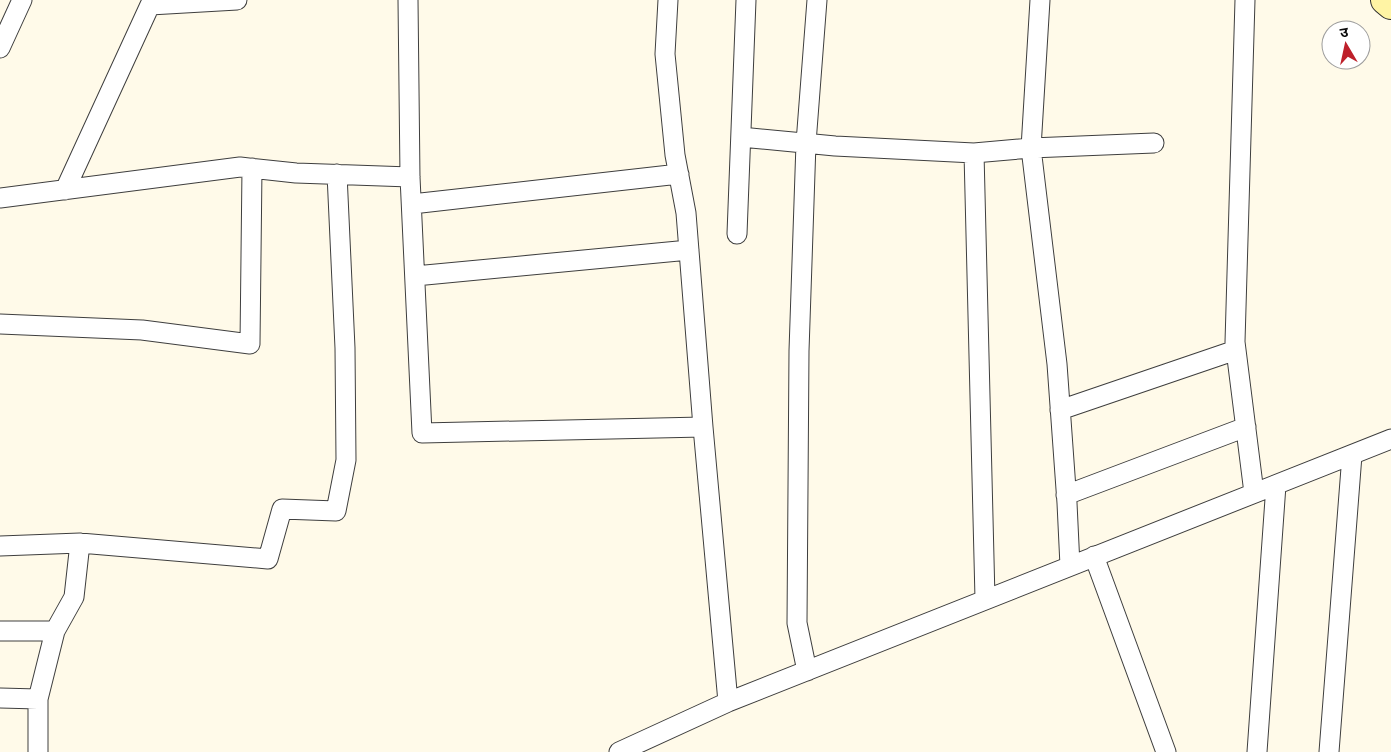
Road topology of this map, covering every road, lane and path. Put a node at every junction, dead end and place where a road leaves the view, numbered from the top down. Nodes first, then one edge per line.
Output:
1 (22, 0) edge
2 (237, 0) edge
3 (408, 0) edge
4 (668, 0) edge
5 (746, 0) edge
6 (817, 0) edge
7 (1040, 0) edge
8 (1245, 0) edge
9 (1385, 0) edge
10 (1391, 5) edge
11 (0, 48) edge
12 (741, 137) junction
13 (806, 143) junction
14 (1154, 143) dead end
15 (1031, 148) junction
16 (974, 153) junction
17 (252, 168) junction
18 (337, 174) junction
19 (679, 174) junction
20 (410, 177) junction
21 (65, 190) junction
22 (0, 198) edge
23 (412, 204) junction
24 (737, 234) dead end
25 (689, 250) junction
26 (415, 276) junction
27 (0, 324) edge
28 (1236, 350) junction
29 (1060, 410) junction
30 (703, 427) junction
31 (1246, 427) junction
32 (1391, 439) edge
33 (1352, 455) junction
34 (1276, 485) junction
35 (1254, 493) junction
36 (1066, 495) junction
37 (80, 543) junction
38 (0, 546) edge
39 (1094, 556) junction
40 (1070, 566) junction
41 (985, 600) junction
42 (0, 631) edge
43 (55, 631) junction
44 (808, 671) junction
45 (0, 698) edge
46 (38, 699) junction
47 (728, 702) junction
48 (38, 752) edge
49 (619, 752) edge
50 (1166, 752) edge
51 (1257, 752) edge
52 (1330, 752) edge

1 - 11 street
2 - 21 street
3 - 20 street
4 - 19 street
5 - 12 street
6 - 13 street
7 - 15 street
8 - 28 street
9 - 10 street
12 - 13 street
12 - 24 street
13 - 16 street
13 - 44 street
14 - 15 street
15 - 16 street
15 - 29 street
16 - 41 street
17 - 18 street
17 - 21 street
17 - 27 street
18 - 20 street
18 - 37 street
19 - 23 street
19 - 25 street
20 - 23 street
21 - 22 street
23 - 26 street
25 - 26 street
25 - 30 street
26 - 30 street
28 - 29 street
28 - 31 street
29 - 36 street
30 - 47 street
31 - 35 street
31 - 36 street
32 - 33 street
33 - 34 street
33 - 52 street
34 - 35 street
34 - 51 street
35 - 39 street
36 - 40 street
37 - 38 street
37 - 43 street
39 - 40 street
39 - 50 street
40 - 41 street
41 - 44 street
42 - 43 street
43 - 46 street
44 - 47 street
45 - 46 street
46 - 48 street
47 - 49 street

